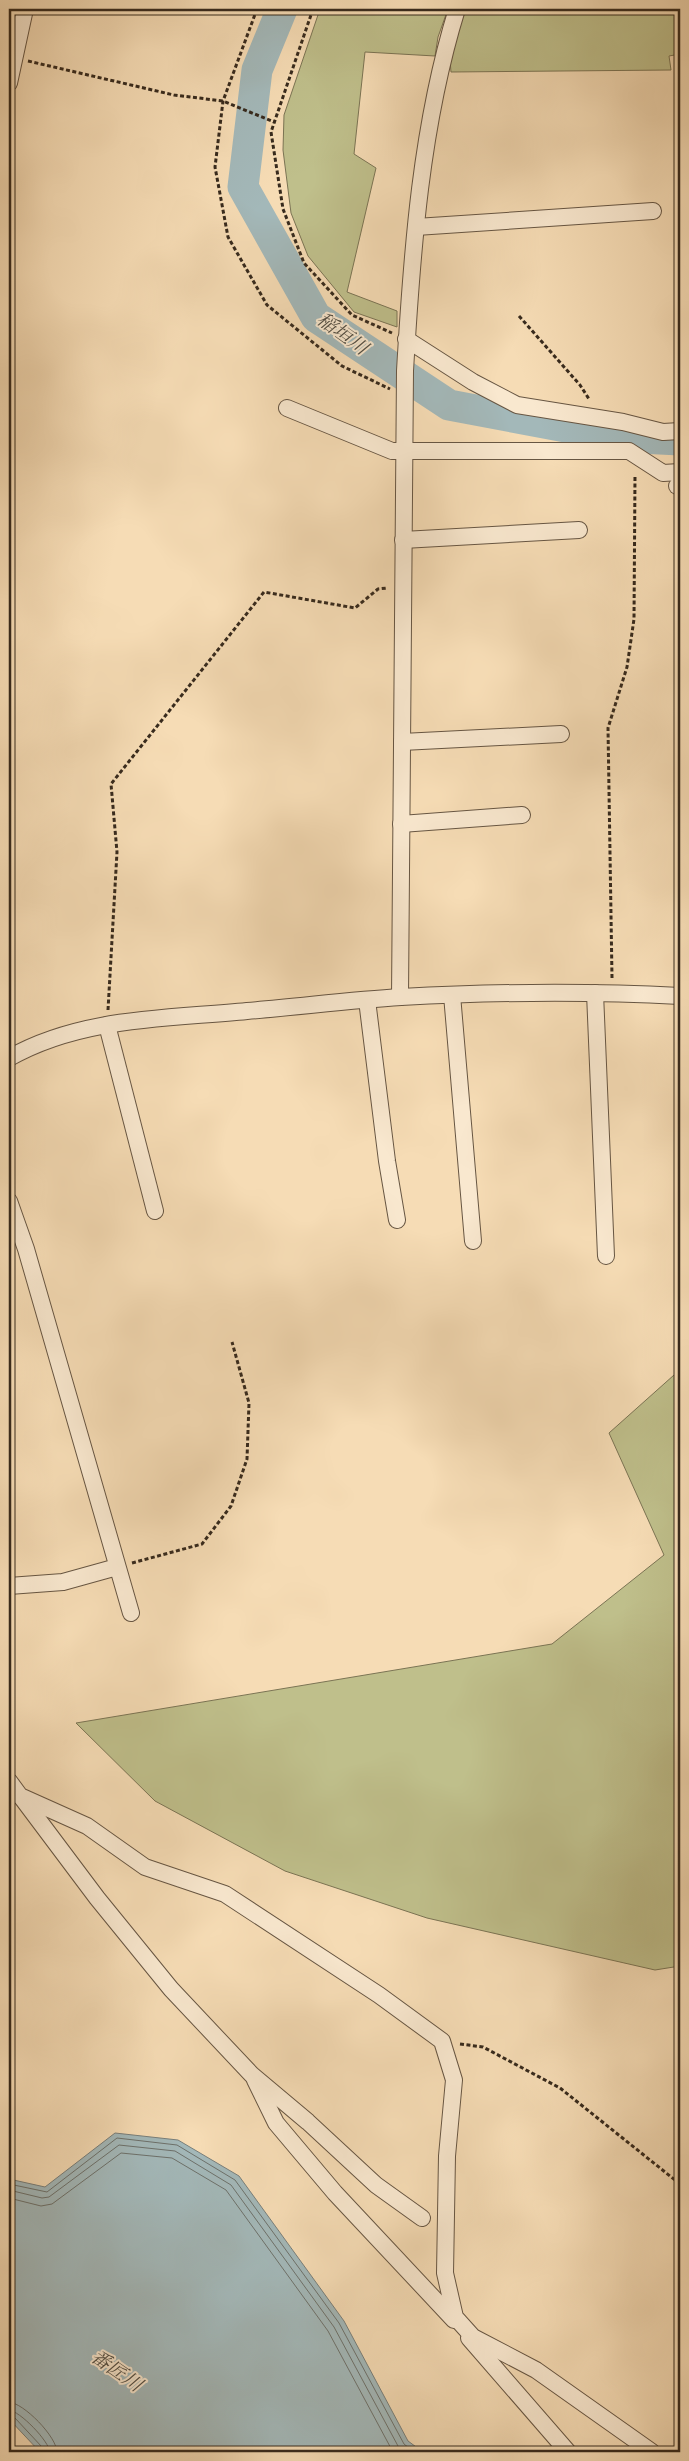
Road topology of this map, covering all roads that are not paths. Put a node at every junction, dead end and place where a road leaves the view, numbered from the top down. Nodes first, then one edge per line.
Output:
1 (25, 9) edge
2 (457, 9) edge
3 (9, 83) edge
4 (653, 211) dead end
5 (416, 227) junction
6 (406, 339) junction
7 (287, 408) dead end
8 (680, 431) edge
9 (404, 452) junction
10 (679, 481) edge
11 (579, 530) dead end
12 (404, 540) junction
13 (561, 734) dead end
14 (402, 742) junction
15 (522, 816) dead end
16 (401, 824) junction
17 (595, 994) junction
18 (452, 995) junction
19 (680, 996) edge
20 (400, 997) junction
21 (367, 1000) junction
22 (107, 1024) junction
23 (9, 1058) edge
24 (9, 1201) edge
25 (156, 1211) dead end
26 (397, 1220) dead end
27 (473, 1241) dead end
28 (606, 1256) dead end
29 (117, 1567) junction
30 (9, 1586) edge
31 (130, 1613) dead end
32 (9, 1781) edge
33 (20, 1796) junction
34 (252, 2075) junction
35 (422, 2218) dead end
36 (568, 2452) edge
37 (652, 2452) edge

1 - 3 street
2 - 5 street
4 - 5 street
5 - 6 street
6 - 8 street
6 - 9 street
7 - 9 street
9 - 10 street
9 - 12 street
11 - 12 street
12 - 14 street
13 - 14 street
14 - 16 street
15 - 16 street
16 - 20 street
17 - 18 street
17 - 19 street
17 - 28 street
18 - 20 street
18 - 27 street
20 - 21 street
21 - 22 street
21 - 26 street
22 - 23 street
22 - 25 street
24 - 29 street
29 - 30 street
29 - 31 street
32 - 33 street
33 - 34 street
33 - 37 street
34 - 35 street
34 - 36 street

